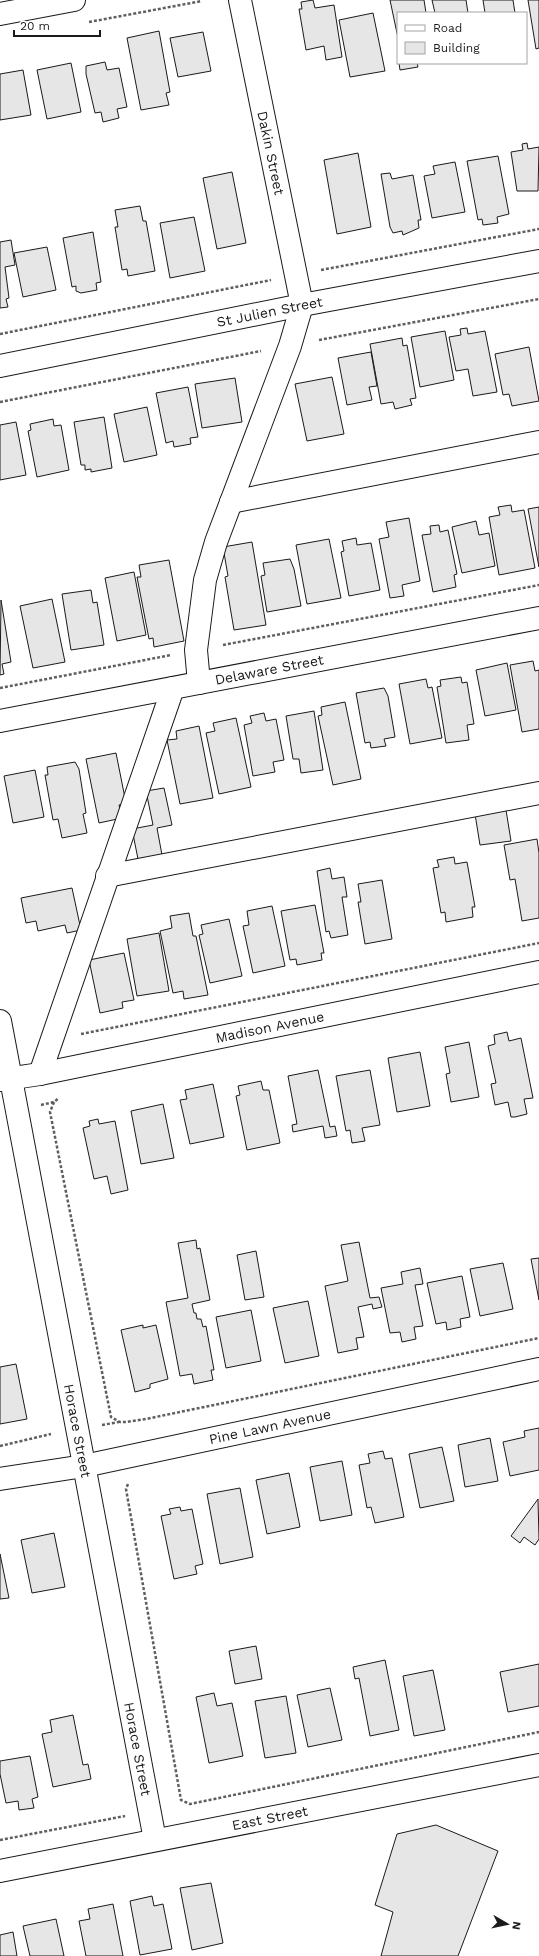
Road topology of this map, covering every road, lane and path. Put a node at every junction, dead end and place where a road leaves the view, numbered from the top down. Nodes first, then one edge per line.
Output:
1 (74, 0) edge
2 (240, 0) edge
3 (202, 1) edge
4 (0, 14) edge
5 (86, 23) dead end
6 (539, 229) edge
7 (539, 261) edge
8 (296, 275) junction
9 (302, 306) junction
10 (0, 334) edge
11 (0, 366) edge
12 (539, 442) edge
13 (231, 502) junction
14 (539, 585) edge
15 (539, 618) edge
16 (196, 650) junction
17 (199, 683) junction
18 (0, 688) edge
19 (172, 688) junction
20 (0, 721) edge
21 (539, 793) edge
22 (107, 876) junction
23 (539, 943) edge
24 (539, 972) edge
25 (0, 1021) edge
26 (51, 1040) junction
27 (40, 1074) junction
28 (6, 1079) edge
29 (54, 1102) dead end
30 (539, 1338) edge
31 (539, 1369) edge
32 (84, 1466) junction
33 (0, 1479) edge
34 (129, 1482) dead end
35 (539, 1732) edge
36 (539, 1765) edge
37 (132, 1815) dead end
38 (0, 1840) edge
39 (155, 1840) junction
40 (0, 1871) edge

1 - 4 street
2 - 8 street, Dakin Street
3 - 5 path
6 - 8 path
7 - 9 street, St Julien Street
8 - 9 street, Dakin Street
8 - 10 path
9 - 11 street, St Julien Street
9 - 13 street
12 - 13 street
13 - 16 street
14 - 16 path
15 - 17 street, Delaware Street
16 - 17 street
16 - 18 path
17 - 19 street, Delaware Street
19 - 20 street, Delaware Street
19 - 22 street
21 - 22 street
22 - 26 street
23 - 26 path
24 - 27 street, Madison Avenue
25 - 28 street, Horace Street
26 - 27 street
27 - 28 street, Madison Avenue
28 - 32 street, Horace Street
29 - 30 path
31 - 32 street, Pine Lawn Avenue
32 - 33 street, Pine Lawn Avenue
32 - 39 street, Horace Street
34 - 35 path
36 - 39 street, East Street
37 - 38 path
39 - 40 street, East Street

